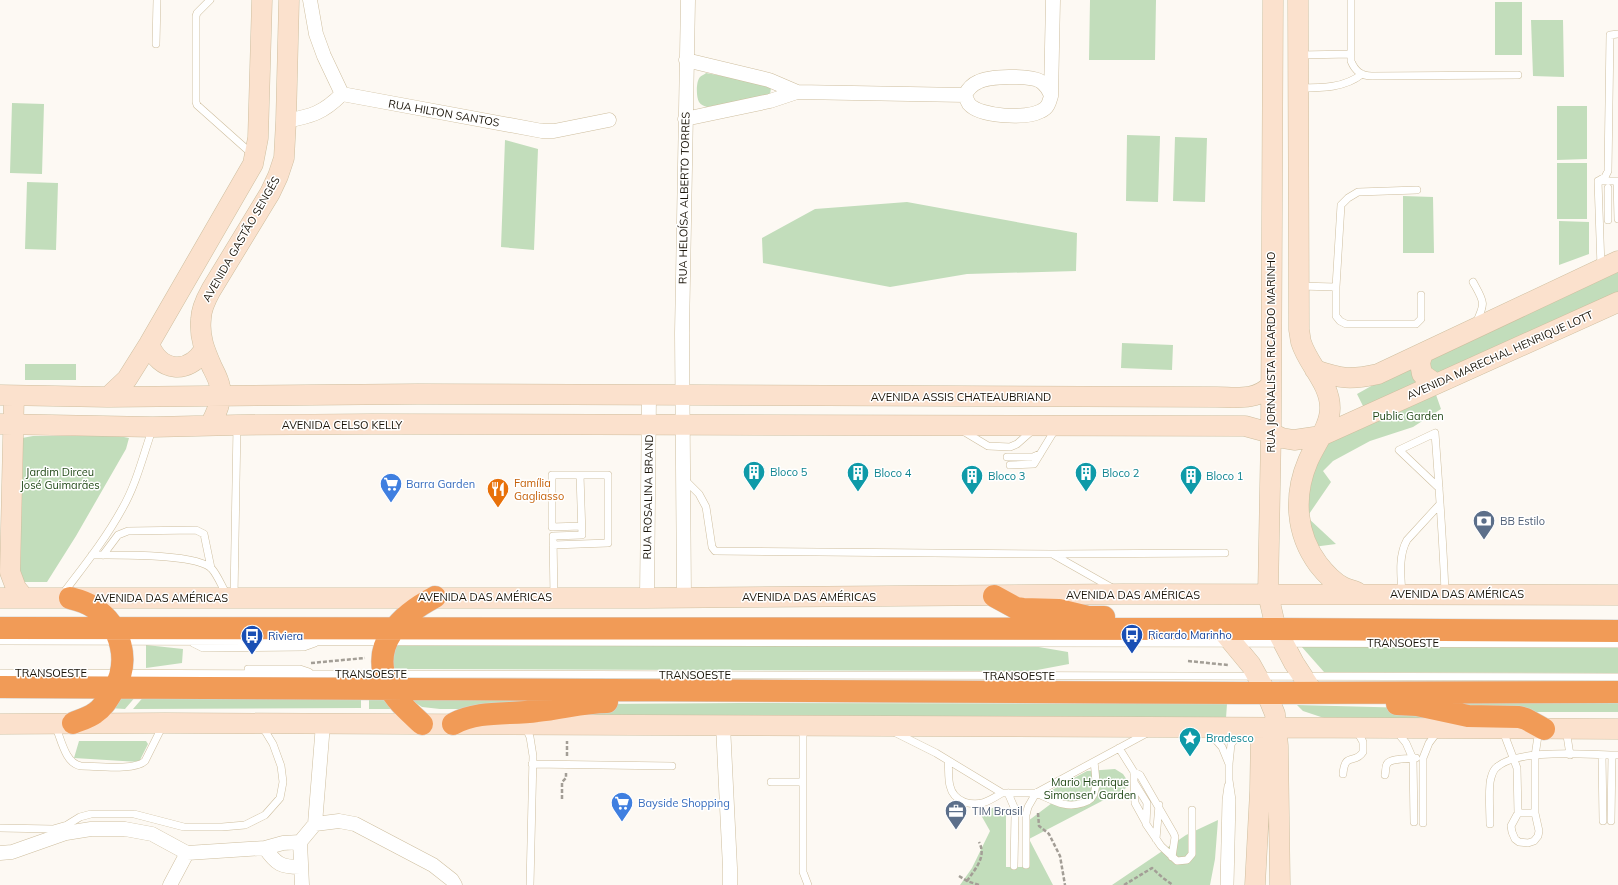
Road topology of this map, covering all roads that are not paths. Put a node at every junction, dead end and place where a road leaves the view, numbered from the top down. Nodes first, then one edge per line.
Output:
1 (157, 0) edge
2 (210, 0) edge
3 (262, 0) edge
4 (289, 0) edge
5 (310, 0) edge
6 (688, 0) edge
7 (1053, 0) edge
8 (1273, 0) edge
9 (1298, 0) edge
10 (1351, 0) edge
11 (1618, 34) edge
12 (156, 44) dead end
13 (1351, 54) junction
14 (1298, 55) junction
15 (686, 60) junction
16 (1362, 74) junction
17 (1518, 76) dead end
18 (1298, 88) junction
19 (797, 92) junction
20 (342, 94) junction
21 (965, 95) junction
22 (1051, 96) junction
23 (685, 119) junction
24 (609, 120) dead end
25 (286, 121) junction
26 (255, 157) junction
27 (1598, 181) junction
28 (1618, 181) edge
29 (1608, 188) dead end
30 (1417, 190) dead end
31 (1272, 203) junction
32 (1298, 204) junction
33 (1618, 218) edge
34 (1608, 220) junction
35 (1599, 223) junction
36 (1609, 265) edge
37 (1473, 282) dead end
38 (1299, 286) junction
39 (1336, 287) junction
40 (1421, 295) dead end
41 (1618, 302) edge
42 (1474, 329) junction
43 (149, 344) junction
44 (204, 350) junction
45 (1423, 353) junction
46 (1315, 370) junction
47 (1436, 384) junction
48 (1270, 386) junction
49 (418, 394) junction
50 (372, 395) junction
51 (7, 396) edge
52 (220, 396) junction
53 (649, 396) junction
54 (683, 396) junction
55 (108, 397) junction
56 (783, 397) junction
57 (1217, 397) junction
58 (372, 424) junction
59 (418, 424) junction
60 (210, 425) junction
61 (237, 425) junction
62 (649, 425) junction
63 (683, 426) junction
64 (782, 426) junction
65 (1057, 426) junction
66 (1217, 426) junction
67 (153, 427) junction
68 (7, 433) edge
69 (1270, 433) junction
70 (1321, 436) junction
71 (1040, 454) junction
72 (1007, 458) dead end
73 (1010, 465) dead end
74 (580, 475) junction
75 (684, 479) junction
76 (1439, 488) junction
77 (1440, 504) junction
78 (581, 526) junction
79 (553, 545) junction
80 (1225, 553) dead end
81 (1052, 554) junction
82 (92, 555) junction
83 (103, 555) junction
84 (212, 568) junction
85 (1123, 594) junction
86 (1268, 594) junction
87 (1363, 594) junction
88 (1402, 594) junction
89 (1445, 594) junction
90 (1618, 595) edge
91 (994, 596) junction
92 (231, 597) junction
93 (435, 597) junction
94 (554, 597) junction
95 (0, 598) edge
96 (24, 598) junction
97 (65, 598) junction
98 (647, 598) junction
99 (684, 598) junction
100 (1618, 619) edge
101 (0, 628) edge
102 (1137, 629) junction
103 (1593, 631) junction
104 (1618, 631) edge
105 (116, 635) junction
106 (390, 635) junction
107 (1228, 636) junction
108 (1279, 636) junction
109 (0, 641) edge
110 (1618, 644) edge
111 (0, 673) edge
112 (1618, 677) edge
113 (118, 680) junction
114 (387, 681) junction
115 (1262, 684) junction
116 (0, 687) edge
117 (1315, 687) junction
118 (677, 689) junction
119 (1618, 692) edge
120 (63, 723) junction
121 (165, 723) junction
122 (260, 723) junction
123 (0, 724) edge
124 (323, 724) junction
125 (422, 724) junction
126 (453, 724) junction
127 (524, 724) junction
128 (723, 725) junction
129 (803, 726) junction
130 (883, 727) junction
131 (1158, 728) junction
132 (1205, 728) junction
133 (1260, 728) junction
134 (1356, 729) junction
135 (1395, 729) junction
136 (1439, 729) junction
137 (1502, 729) junction
138 (1541, 729) junction
139 (1566, 729) junction
140 (1618, 729) edge
141 (1119, 748) junction
142 (1570, 754) junction
143 (1602, 755) junction
144 (1615, 755) edge
145 (1535, 756) junction
146 (1413, 758) junction
147 (1423, 758) junction
148 (1513, 759) junction
149 (948, 761) junction
150 (1094, 762) junction
151 (532, 764) junction
152 (1229, 764) junction
153 (672, 766) dead end
154 (1134, 772) junction
155 (1343, 774) dead end
156 (1386, 775) dead end
157 (1229, 780) junction
158 (771, 782) dead end
159 (803, 782) junction
160 (1134, 782) junction
161 (1269, 790) junction
162 (1005, 793) junction
163 (1036, 793) junction
164 (1158, 805) junction
165 (1192, 810) dead end
166 (1518, 813) junction
167 (1535, 813) junction
168 (1603, 821) dead end
169 (1611, 821) dead end
170 (1414, 822) dead end
171 (1423, 823) dead end
172 (315, 824) junction
173 (1146, 824) junction
174 (1490, 824) dead end
175 (0, 828) edge
176 (1156, 839) junction
177 (300, 842) junction
178 (265, 848) junction
179 (0, 853) edge
180 (187, 853) junction
181 (1172, 857) junction
182 (1026, 865) dead end
183 (1014, 866) dead end
184 (300, 868) junction
185 (170, 885) edge
186 (302, 885) edge
187 (456, 885) edge
188 (530, 885) edge
189 (730, 885) edge
190 (808, 885) edge
191 (1224, 885) edge
192 (1230, 885) edge
193 (1255, 885) edge
194 (1280, 885) edge

1 - 12 lane
2 - 26 lane
3 - 26 street
4 - 25 street, AVENIDA GASTÃO SENGÉS
5 - 20 street
6 - 15 street, RUA HELOÍSA ALBERTO TORRES
7 - 22 street
8 - 31 street, RUA JORNALISTA RICARDO MARINHO
9 - 14 street
10 - 13 lane
11 - 27 lane
13 - 14 lane
13 - 16 lane
14 - 18 street
15 - 19 street
15 - 23 street, RUA HELOÍSA ALBERTO TORRES
16 - 17 lane
16 - 18 lane
18 - 32 street
19 - 21 street
19 - 23 street
20 - 24 street, RUA HILTON SANTOS
20 - 25 street
21 - 22 street
21 - 22 street
23 - 54 street, RUA HELOÍSA ALBERTO TORRES
25 - 44 street, AVENIDA GASTÃO SENGÉS
26 - 43 street
27 - 28 lane
27 - 35 lane
28 - 33 lane
29 - 34 lane
30 - 39 lane
31 - 32 street
31 - 48 street, RUA JORNALISTA RICARDO MARINHO
32 - 38 street
33 - 34 lane
34 - 35 lane
35 - 36 lane
36 - 42 street
37 - 42 lane
38 - 39 lane
38 - 46 street
39 - 40 lane
41 - 47 street, AVENIDA MARECHAL HENRIQUE LOTT
42 - 45 street
43 - 44 street
43 - 55 street
44 - 52 street, AVENIDA GASTÃO SENGÉS
45 - 46 street
45 - 47 street
46 - 70 street
47 - 70 street, AVENIDA MARECHAL HENRIQUE LOTT
48 - 57 street, AVENIDA ASSIS CHATEAUBRIAND
48 - 69 street, RUA JORNALISTA RICARDO MARINHO
49 - 50 street
49 - 53 street
49 - 59 street
50 - 52 street
50 - 58 street
51 - 55 street
51 - 68 street
52 - 55 street
52 - 60 street, AVENIDA GASTÃO SENGÉS
53 - 54 street, AVENIDA ASSIS CHATEAUBRIAND
53 - 62 street, RUA ROSALINA BRAND
54 - 56 street, AVENIDA ASSIS CHATEAUBRIAND
54 - 63 street
56 - 57 street, AVENIDA ASSIS CHATEAUBRIAND
56 - 64 street
57 - 66 street
58 - 59 street, AVENIDA CELSO KELLY
58 - 61 street, AVENIDA CELSO KELLY
59 - 62 street, AVENIDA CELSO KELLY
60 - 61 street, AVENIDA CELSO KELLY
60 - 67 street, AVENIDA CELSO KELLY
61 - 92 lane
62 - 63 street, AVENIDA CELSO KELLY
62 - 98 street, RUA ROSALINA BRAND
63 - 64 street
63 - 75 street
64 - 65 street
65 - 66 street
65 - 71 lane
66 - 69 street
67 - 68 street, AVENIDA CELSO KELLY
67 - 82 lane
68 - 96 street
69 - 70 street, AVENIDA MARECHAL HENRIQUE LOTT
69 - 86 street, RUA JORNALISTA RICARDO MARINHO
70 - 87 street
71 - 72 lane
71 - 73 lane
74 - 78 lane
74 - 78 lane
74 - 79 lane
75 - 81 lane
75 - 99 street
76 - 76 lane
76 - 77 lane
77 - 88 lane
77 - 89 lane
78 - 79 lane
79 - 94 lane
80 - 81 lane
81 - 85 lane
82 - 83 lane
82 - 97 lane
83 - 84 lane
83 - 84 lane
84 - 92 lane
85 - 86 street, AVENIDA DAS AMÉRICAS
85 - 91 street, AVENIDA DAS AMÉRICAS
86 - 87 street, AVENIDA DAS AMÉRICAS
86 - 108 street, RUA JORNALISTA RICARDO MARINHO
87 - 88 street, AVENIDA DAS AMÉRICAS
88 - 89 street, AVENIDA DAS AMÉRICAS
89 - 90 street, AVENIDA DAS AMÉRICAS
91 - 99 street, AVENIDA DAS AMÉRICAS
91 - 102 highway
92 - 93 street, AVENIDA DAS AMÉRICAS
92 - 97 street, AVENIDA DAS AMÉRICAS
93 - 94 street, AVENIDA DAS AMÉRICAS
93 - 106 highway
94 - 98 street, AVENIDA DAS AMÉRICAS
95 - 96 street, AVENIDA DAS AMÉRICAS
96 - 97 street, AVENIDA DAS AMÉRICAS
97 - 105 highway
98 - 99 street, AVENIDA DAS AMÉRICAS
100 - 103 highway
101 - 105 highway
102 - 106 highway
102 - 107 highway
103 - 104 highway
103 - 108 highway
105 - 106 highway
105 - 106 lane
105 - 109 lane
105 - 113 highway
106 - 107 lane
106 - 114 highway
107 - 108 highway
107 - 115 street
108 - 110 lane, TRANSOESTE
108 - 117 street, RUA JORNALISTA RICARDO MARINHO
111 - 113 lane, TRANSOESTE
112 - 117 lane
113 - 114 highway
113 - 114 lane, TRANSOESTE
113 - 116 highway
113 - 120 highway
114 - 115 lane, TRANSOESTE
114 - 118 highway
114 - 125 highway
115 - 117 highway
115 - 118 highway
115 - 133 street
117 - 119 highway
117 - 138 highway
118 - 126 highway
120 - 121 street
120 - 121 lane
120 - 123 street
121 - 122 street
122 - 124 street
122 - 175 lane
124 - 125 street
124 - 172 street
125 - 126 street
126 - 127 street
127 - 128 street
127 - 151 lane
128 - 129 street
128 - 189 street
129 - 130 street
129 - 159 lane
130 - 131 street
130 - 149 lane
131 - 132 street
131 - 141 lane
132 - 133 street
132 - 152 lane
133 - 134 street
133 - 152 lane
133 - 161 street
134 - 135 street
134 - 155 lane
135 - 136 street
135 - 146 lane
136 - 137 street
136 - 147 lane
137 - 138 street
137 - 148 lane
138 - 139 street
138 - 145 lane
139 - 140 street
139 - 142 lane
141 - 150 lane
141 - 154 lane
142 - 143 lane
142 - 145 lane
143 - 144 lane
143 - 168 lane
144 - 169 lane
145 - 148 lane
145 - 167 lane
146 - 147 lane
146 - 156 lane
146 - 170 lane
147 - 171 lane
148 - 166 lane
148 - 174 lane
149 - 162 lane
149 - 162 lane
150 - 163 lane
150 - 163 lane
151 - 153 lane
151 - 188 lane
152 - 157 lane
154 - 160 lane
154 - 164 lane
157 - 191 lane
157 - 192 lane
158 - 159 lane
159 - 190 lane
160 - 173 lane
160 - 173 lane
161 - 193 street
161 - 194 street
162 - 163 lane
162 - 183 lane
163 - 182 lane
164 - 176 lane
164 - 181 lane
165 - 181 lane
166 - 167 lane
166 - 167 lane
172 - 177 street
172 - 187 street
173 - 176 lane
176 - 181 lane
177 - 178 street
177 - 184 street
178 - 180 street
178 - 184 street
179 - 180 street
180 - 185 street
184 - 186 street

